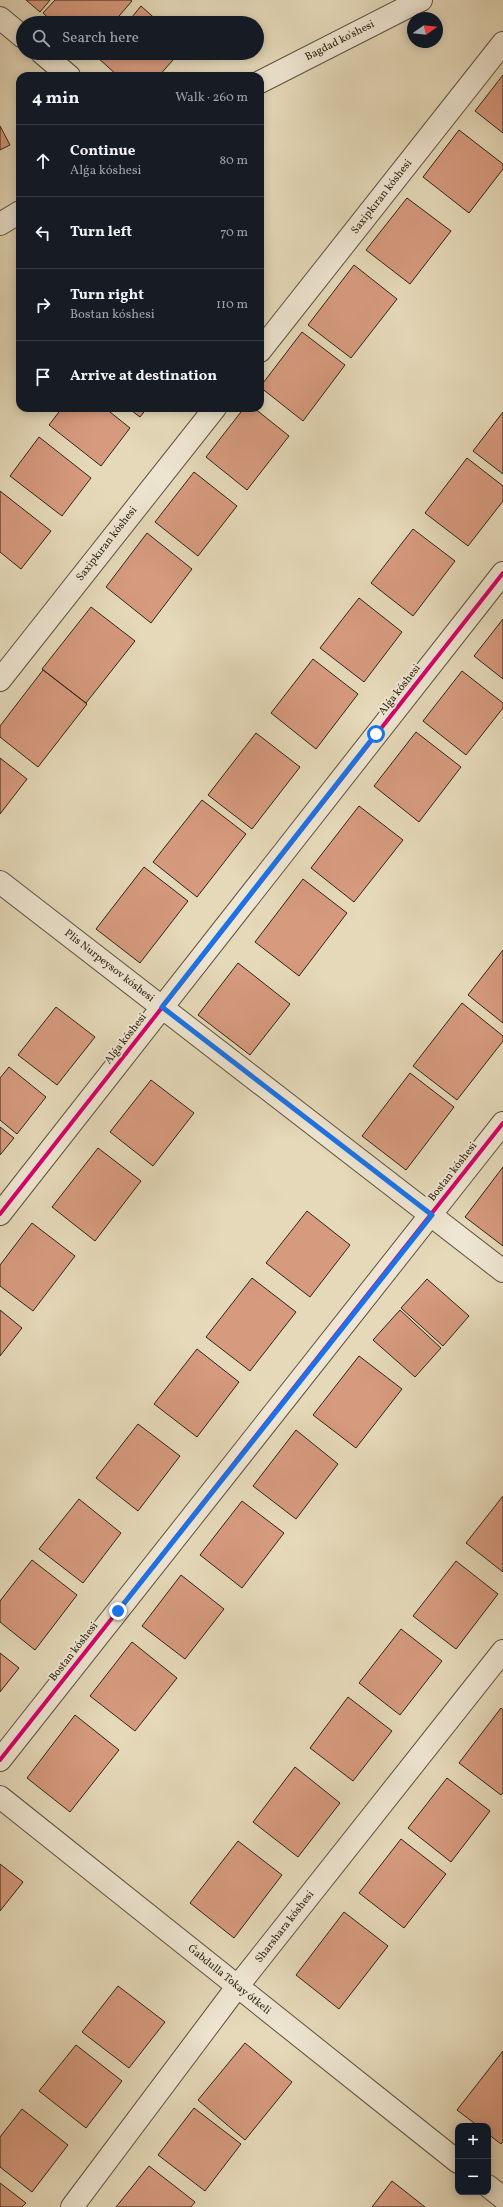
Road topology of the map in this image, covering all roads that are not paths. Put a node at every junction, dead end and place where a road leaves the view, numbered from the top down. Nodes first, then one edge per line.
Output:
1 (421, 0) edge
2 (0, 18) edge
3 (16, 31) edge
4 (503, 43) edge
5 (50, 60) edge
6 (64, 72) edge
7 (264, 80) edge
8 (16, 214) edge
9 (0, 224) edge
10 (264, 346) edge
11 (212, 412) edge
12 (503, 573) edge
13 (0, 680) edge
14 (0, 882) edge
15 (162, 1007) junction
16 (503, 1123) edge
17 (0, 1214) edge
18 (432, 1215) junction
19 (503, 1271) edge
20 (503, 1651) edge
21 (0, 1760) edge
22 (0, 1797) edge
23 (237, 1987) junction
24 (455, 2160) edge
25 (491, 2188) edge
26 (503, 2198) edge
27 (72, 2207) edge

1 - 7 street, Bagdad ko'shesi
2 - 3 street
4 - 10 street, Saxipkıran kóshesi
5 - 6 street
8 - 9 street
11 - 13 street, Saxipkıran kóshesi
12 - 15 street, Alǵa kóshesi
14 - 15 street, Plis Nurpeysov kóshesi
15 - 17 street, Alǵa kóshesi
15 - 18 street, Plis Nurpeysov kóshesi
16 - 18 street, Bostan kóshesi
18 - 19 street, Plis Nurpeysov kóshesi
18 - 21 street, Bostan kóshesi
20 - 23 street, Sharshara kóshesi
22 - 23 street, Ǵabdulla Tokay ótkeli
23 - 24 street, Ǵabdulla Tokay ótkeli
23 - 27 street, Sharshara kóshesi
25 - 26 street

